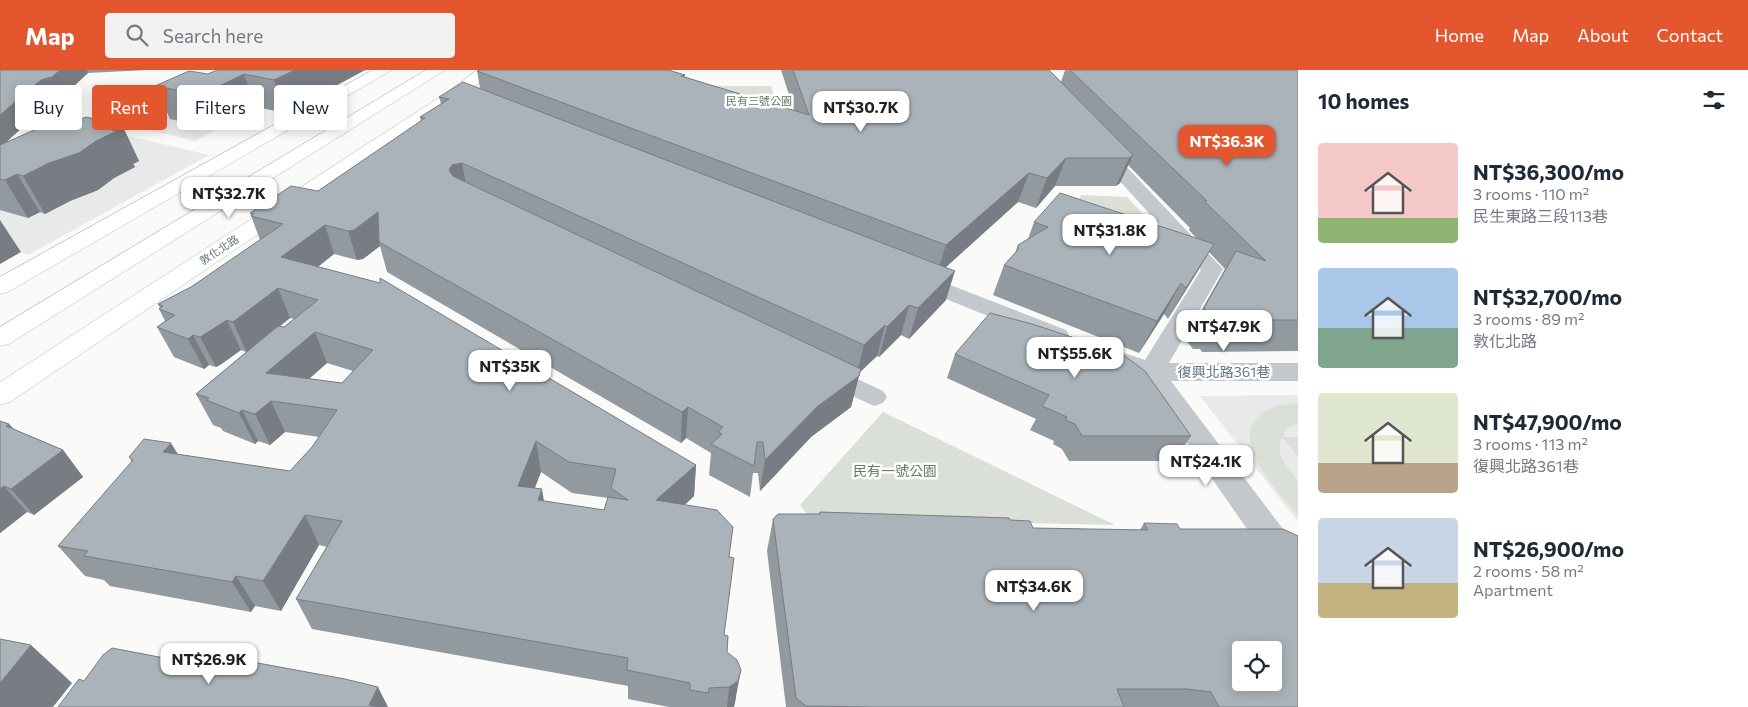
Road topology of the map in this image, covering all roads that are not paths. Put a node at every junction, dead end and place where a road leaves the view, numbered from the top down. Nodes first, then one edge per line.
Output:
1 (384, 70) edge
2 (437, 70) edge
3 (487, 70) edge
4 (1089, 137) edge
5 (892, 269) edge
6 (0, 288) edge
7 (0, 338) edge
8 (803, 362) edge
9 (1151, 372) junction
10 (1298, 372) edge
11 (0, 395) edge
12 (874, 397) dead end
13 (1298, 575) edge

1 - 6 main road
2 - 7 main road
3 - 11 main road, 敦化北路
4 - 9 street
5 - 9 street
8 - 12 street
9 - 10 street, 復興北路361巷
9 - 13 street

